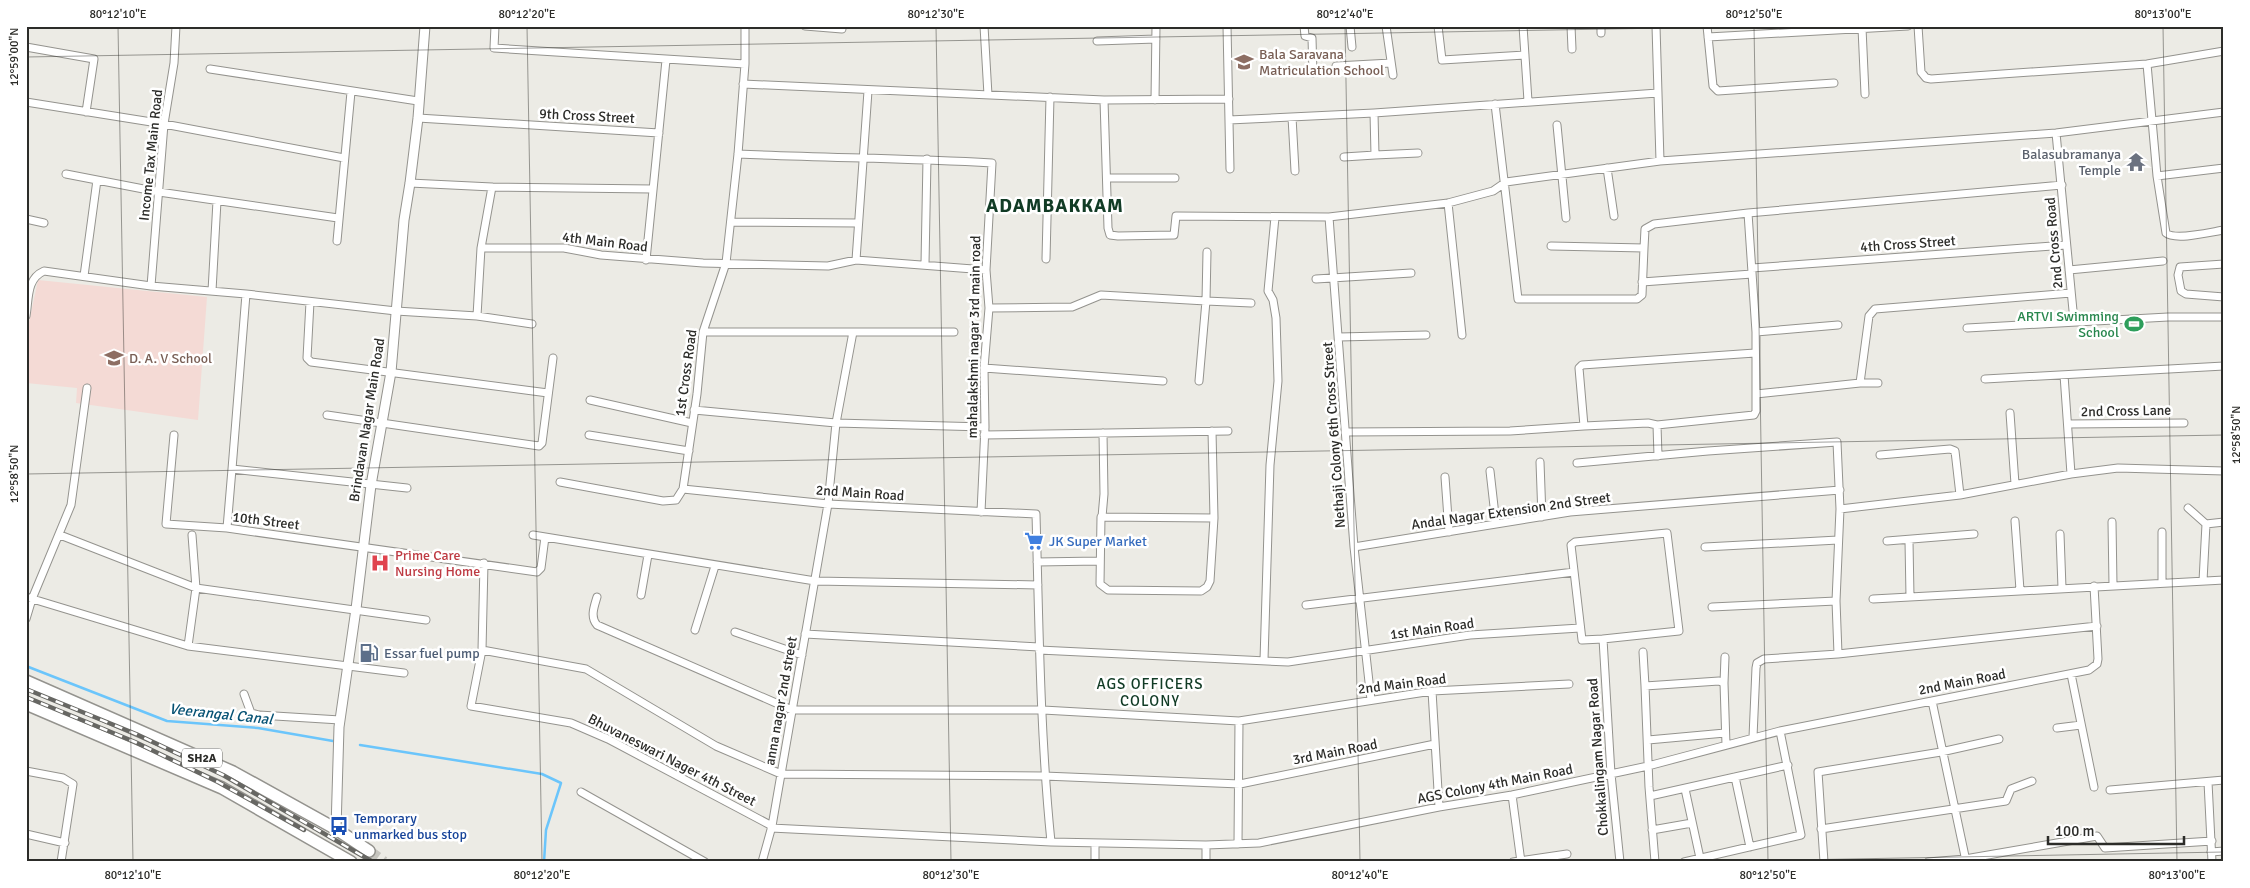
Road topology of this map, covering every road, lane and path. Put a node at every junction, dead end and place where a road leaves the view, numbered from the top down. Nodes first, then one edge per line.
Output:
1 (176, 26) edge
2 (424, 26) edge
3 (495, 26) edge
4 (745, 26) edge
5 (804, 26) edge
6 (984, 26) edge
7 (1156, 26) edge
8 (1227, 26) edge
9 (1304, 26) edge
10 (1350, 26) edge
11 (1386, 26) edge
12 (1438, 26) edge
13 (1524, 26) edge
14 (1571, 26) edge
15 (1656, 26) edge
16 (1707, 26) edge
17 (1908, 26) edge
18 (1918, 26) edge
19 (1862, 28) junction
20 (842, 29) dead end
21 (1708, 36) junction
22 (1156, 39) junction
23 (1097, 41) dead end
24 (26, 47) edge
25 (1352, 47) dead end
26 (1572, 49) dead end
27 (2224, 52) edge
28 (1525, 55) junction
29 (666, 60) junction
30 (1391, 63) junction
31 (744, 64) junction
32 (2147, 64) junction
33 (1336, 66) dead end
34 (210, 69) dead end
35 (1313, 73) dead end
36 (1393, 75) dead end
37 (1834, 83) dead end
38 (743, 84) junction
39 (868, 91) junction
40 (351, 92) junction
41 (1658, 93) junction
42 (1865, 94) dead end
43 (988, 95) junction
44 (1050, 97) junction
45 (1229, 99) junction
46 (1104, 100) junction
47 (1155, 100) junction
48 (418, 101) junction
49 (1528, 101) junction
50 (26, 102) edge
51 (1495, 104) junction
52 (86, 112) junction
53 (2224, 112) edge
54 (1374, 113) junction
55 (1292, 117) junction
56 (418, 118) junction
57 (1229, 120) junction
58 (2153, 120) junction
59 (164, 124) junction
60 (1557, 125) dead end
61 (2056, 132) junction
62 (659, 133) junction
63 (1418, 153) dead end
64 (738, 154) junction
65 (1375, 155) junction
66 (1344, 156) dead end
67 (344, 158) junction
68 (864, 159) junction
69 (927, 159) junction
70 (1660, 161) junction
71 (1607, 168) junction
72 (2224, 168) edge
73 (1230, 169) dead end
74 (1295, 171) dead end
75 (1562, 173) junction
76 (66, 174) dead end
77 (2157, 176) junction
78 (1107, 178) junction
79 (1176, 178) dead end
80 (97, 180) junction
81 (1506, 182) junction
82 (410, 183) junction
83 (2062, 185) junction
84 (492, 187) junction
85 (652, 189) junction
86 (159, 192) junction
87 (216, 200) junction
88 (1448, 203) junction
89 (1748, 213) junction
90 (1614, 216) dead end
91 (1275, 217) junction
92 (1329, 217) junction
93 (338, 218) junction
94 (1566, 218) dead end
95 (26, 219) edge
96 (731, 222) junction
97 (44, 223) dead end
98 (857, 223) junction
99 (2224, 230) edge
100 (337, 241) dead end
101 (2066, 245) junction
102 (1551, 246) dead end
103 (480, 248) junction
104 (1644, 248) junction
105 (1207, 252) dead end
106 (1046, 259) dead end
107 (646, 260) junction
108 (856, 260) junction
109 (2163, 261) dead end
110 (726, 263) junction
111 (925, 264) junction
112 (2224, 264) edge
113 (986, 270) junction
114 (2069, 270) junction
115 (1752, 271) junction
116 (1411, 273) dead end
117 (84, 276) junction
118 (1333, 278) junction
119 (1316, 279) dead end
120 (1642, 282) junction
121 (151, 286) junction
122 (212, 291) junction
123 (2071, 293) junction
124 (246, 294) junction
125 (2224, 297) edge
126 (1206, 301) junction
127 (310, 302) junction
128 (1251, 303) dead end
129 (989, 308) junction
130 (396, 312) junction
131 (26, 316) edge
132 (477, 316) junction
133 (2224, 316) edge
134 (2074, 321) junction
135 (532, 324) dead end
136 (1838, 326) dead end
137 (1968, 328) dead end
138 (702, 332) junction
139 (853, 332) junction
140 (954, 332) dead end
141 (1756, 332) junction
142 (1426, 335) dead end
143 (1462, 336) dead end
144 (1339, 337) junction
145 (1755, 353) junction
146 (553, 358) dead end
147 (2224, 366) edge
148 (984, 368) junction
149 (391, 372) junction
150 (2064, 375) junction
151 (1985, 379) dead end
152 (1163, 380) dead end
153 (1199, 381) dead end
154 (1860, 383) junction
155 (1878, 383) dead end
156 (87, 388) dead end
157 (548, 393) junction
158 (1756, 394) junction
159 (590, 400) dead end
160 (694, 410) junction
161 (2010, 412) dead end
162 (327, 415) dead end
163 (383, 422) junction
164 (692, 423) junction
165 (836, 423) junction
166 (2184, 423) dead end
167 (2068, 424) junction
168 (1657, 425) junction
169 (1584, 426) junction
170 (984, 431) junction
171 (1212, 431) junction
172 (1228, 431) dead end
173 (1345, 432) junction
174 (1103, 433) junction
175 (174, 435) dead end
176 (589, 435) dead end
177 (689, 451) junction
178 (1880, 455) dead end
179 (1658, 456) junction
180 (1540, 462) dead end
181 (1577, 464) dead end
182 (232, 469) junction
183 (1490, 471) dead end
184 (2224, 471) edge
185 (2071, 474) junction
186 (1445, 478) dead end
187 (560, 482) dead end
188 (2015, 484) junction
189 (371, 485) junction
190 (407, 488) dead end
191 (683, 489) junction
192 (1840, 490) junction
193 (1960, 495) junction
194 (828, 504) junction
195 (2188, 508) dead end
196 (1840, 509) junction
197 (981, 512) junction
198 (1102, 517) junction
199 (1542, 517) junction
200 (1214, 518) junction
201 (2015, 521) dead end
202 (2112, 522) dead end
203 (2224, 522) edge
204 (1496, 524) junction
205 (2206, 524) junction
206 (227, 528) junction
207 (1450, 532) junction
208 (2162, 532) dead end
209 (1974, 534) dead end
210 (2060, 534) dead end
211 (192, 535) dead end
212 (60, 536) junction
213 (533, 536) dead end
214 (545, 538) junction
215 (1838, 540) junction
216 (1887, 541) dead end
217 (1909, 541) junction
218 (362, 546) junction
219 (1354, 547) junction
220 (1705, 547) dead end
221 (648, 555) junction
222 (1099, 561) junction
223 (1037, 562) junction
224 (484, 563) junction
225 (715, 566) junction
226 (1574, 572) junction
227 (815, 580) junction
228 (2224, 580) edge
229 (2202, 581) junction
230 (2162, 583) junction
231 (1038, 585) junction
232 (2113, 585) junction
233 (2094, 586) junction
234 (196, 588) junction
235 (2062, 588) junction
236 (2020, 590) junction
237 (641, 595) dead end
238 (597, 597) dead end
239 (1910, 597) junction
240 (29, 598) edge
241 (1359, 598) junction
242 (1872, 599) dead end
243 (1836, 601) junction
244 (1306, 604) dead end
245 (1712, 607) dead end
246 (356, 609) junction
247 (26, 619) edge
248 (426, 620) dead end
249 (2097, 626) junction
250 (1580, 628) junction
251 (695, 630) dead end
252 (735, 632) dead end
253 (805, 634) junction
254 (1603, 639) junction
255 (188, 646) junction
256 (1039, 648) junction
257 (482, 650) junction
258 (1366, 651) junction
259 (1643, 652) dead end
260 (1838, 654) junction
261 (802, 655) junction
262 (1725, 657) dead end
263 (1264, 660) junction
264 (346, 667) junction
265 (404, 673) dead end
266 (2071, 674) junction
267 (26, 681) edge
268 (1724, 683) junction
269 (1569, 684) dead end
270 (1645, 686) junction
271 (1432, 691) junction
272 (244, 694) dead end
273 (1371, 700) junction
274 (1932, 701) junction
275 (26, 704) edge
276 (792, 710) junction
277 (1043, 710) junction
278 (1239, 721) junction
279 (339, 724) junction
280 (2081, 725) junction
281 (2058, 728) dead end
282 (1780, 731) junction
283 (1725, 733) junction
284 (1754, 737) junction
285 (1999, 739) dead end
286 (1648, 740) junction
287 (1435, 744) junction
288 (1726, 745) junction
289 (1941, 752) junction
290 (1788, 765) junction
291 (1648, 766) junction
292 (26, 771) edge
293 (232, 772) junction
294 (781, 774) junction
295 (1611, 774) junction
296 (1044, 776) junction
297 (1735, 777) junction
298 (2224, 780) edge
299 (2032, 781) dead end
300 (2208, 782) junction
301 (1240, 784) junction
302 (2094, 786) dead end
303 (222, 788) junction
304 (1685, 790) junction
305 (2110, 790) dead end
306 (581, 792) dead end
307 (1512, 794) junction
308 (1650, 796) junction
309 (1439, 807) junction
310 (1953, 809) junction
311 (1692, 823) junction
312 (771, 827) junction
313 (1821, 829) junction
314 (336, 830) junction
315 (1652, 830) junction
316 (26, 834) edge
317 (2212, 841) junction
318 (1051, 842) junction
319 (65, 843) junction
320 (1095, 843) junction
321 (1238, 844) junction
322 (1206, 845) junction
323 (1750, 847) junction
324 (369, 851) tunnel mouth
325 (2224, 851) edge
326 (2211, 852) junction
327 (1567, 854) dead end
328 (334, 856) edge
329 (1700, 858) junction
330 (1966, 860) edge
331 (1518, 861) edge
332 (61, 862) edge
333 (351, 862) edge
334 (706, 862) edge
335 (762, 862) edge
336 (1095, 862) edge
337 (1206, 862) edge
338 (1620, 862) edge
339 (1655, 862) edge
340 (1684, 862) edge
341 (1824, 862) edge
342 (1928, 862) edge
343 (2212, 862) edge

1 - 59 street, Income Tax Main Road
2 - 48 street, Brindavan Nagar Main Road
3 - 29 street
4 - 31 street, 1st Cross Road
5 - 20 street
6 - 43 street
7 - 22 street
8 - 45 street
9 - 35 street
10 - 25 street
11 - 30 street
12 - 28 street
13 - 28 street
14 - 26 street
15 - 41 street
16 - 21 street
17 - 19 street
18 - 32 street
19 - 21 street
19 - 42 street
21 - 37 street
22 - 23 street
22 - 47 street
24 - 52 street
27 - 32 street
28 - 49 street
29 - 31 street
29 - 62 street
30 - 33 street
30 - 36 street
31 - 38 street, 1st Cross Road
32 - 58 street
34 - 40 street
38 - 39 street
38 - 64 street, 1st Cross Road
39 - 43 street
39 - 68 street
40 - 48 street
40 - 67 street
41 - 49 street
41 - 70 street
43 - 44 street
44 - 46 street
44 - 106 street
45 - 47 street
45 - 57 street
46 - 47 street
46 - 78 street
48 - 56 street, Brindavan Nagar Main Road
49 - 51 street
50 - 52 street
51 - 54 street
51 - 81 street
52 - 59 street
53 - 58 street
54 - 55 street
54 - 65 street
55 - 57 street
55 - 74 street
56 - 62 street, 9th Cross Street
56 - 82 street, Brindavan Nagar Main Road
57 - 73 street
58 - 61 street
58 - 77 street
59 - 67 street
59 - 86 street, Income Tax Main Road
60 - 75 street
61 - 70 street
61 - 83 street, 2nd Cross Road
62 - 85 street
63 - 65 street
64 - 68 street
64 - 96 street, 1st Cross Road
65 - 66 street
67 - 93 street
68 - 69 street
68 - 98 street
69 - 111 street
69 - 113 street, mahalakshmi nagar 3rd main road
70 - 71 street
71 - 75 street
71 - 90 street
72 - 77 street
75 - 81 street
75 - 94 street
76 - 80 street
77 - 99 street
78 - 79 street
78 - 91 street
80 - 86 street
80 - 117 street
81 - 88 street
81 - 120 street
82 - 84 street
82 - 130 street, Brindavan Nagar Main Road
83 - 89 street
83 - 101 street, 2nd Cross Road
84 - 85 street
84 - 103 street
85 - 107 street
86 - 87 street
86 - 121 street, Income Tax Main Road
87 - 93 street
87 - 122 street
88 - 92 street
88 - 143 street
89 - 104 street
89 - 115 street
91 - 92 street
91 - 263 street
92 - 118 street, Nethaji Colony 6th Cross Street
93 - 100 street
95 - 97 street
96 - 98 street
96 - 110 street, 1st Cross Road
98 - 108 street
101 - 114 street, 2nd Cross Road
101 - 115 street, 4th Cross Street
102 - 104 street
103 - 107 street, 4th Main Road
103 - 132 street
104 - 120 street
105 - 126 street
107 - 110 street, 4th Main Road
108 - 110 street, 4th Main Road
108 - 111 street, 4th Main Road
109 - 114 street
110 - 138 street, 1st Cross Road
111 - 113 street, 4th Main Road
112 - 125 street
113 - 129 street, mahalakshmi nagar 3rd main road
114 - 123 street, 2nd Cross Road
115 - 120 street, 4th Cross Street
115 - 141 street
116 - 118 street
117 - 121 street
117 - 131 street
118 - 119 street
118 - 144 street, Nethaji Colony 6th Cross Street
121 - 122 street
122 - 124 street
123 - 134 street, 2nd Cross Road
123 - 154 street
124 - 127 street
124 - 182 street
126 - 128 street
126 - 129 street
126 - 153 street
127 - 130 street
127 - 149 street
129 - 148 street, mahalakshmi nagar 3rd main road
130 - 132 street
130 - 149 street, Brindavan Nagar Main Road
132 - 135 street
133 - 134 street
134 - 137 street
136 - 141 street
138 - 139 street
138 - 160 street, 1st Cross Road
139 - 140 street
139 - 165 street, anna nagar 2nd street
141 - 145 street
142 - 144 street
144 - 173 street, Nethaji Colony 6th Cross Street
145 - 158 street
145 - 169 street
146 - 157 street
147 - 150 street
148 - 152 street
148 - 170 street, mahalakshmi nagar 3rd main road
149 - 157 street
149 - 163 street, Brindavan Nagar Main Road
150 - 151 street
150 - 167 street
154 - 155 street
154 - 158 street
156 - 212 street
157 - 163 street
158 - 168 street
159 - 164 street
160 - 164 street, 1st Cross Road
160 - 165 street
161 - 188 street
162 - 163 street
163 - 189 street, Brindavan Nagar Main Road
164 - 177 street, 1st Cross Road
165 - 170 street
165 - 194 street, anna nagar 2nd street
166 - 167 street, 2nd Cross Lane
167 - 185 street
168 - 169 street
168 - 179 street
169 - 173 street
170 - 174 street
170 - 197 street, mahalakshmi nagar 3rd main road
171 - 172 street
171 - 174 street
171 - 200 street
173 - 219 street, Nethaji Colony 6th Cross Street
174 - 198 street
175 - 206 street, 10th Street
176 - 177 street
177 - 191 street, 1st Cross Road
178 - 193 street
179 - 181 street
179 - 192 street
180 - 199 street
182 - 189 street
182 - 206 street
183 - 204 street
184 - 185 street
185 - 188 street
186 - 207 street
187 - 191 street
188 - 193 street
189 - 190 street
189 - 218 street, Brindavan Nagar Main Road
191 - 194 street, 2nd Main Road
192 - 196 street
192 - 199 street, Andal Nagar Extension 2nd Street
193 - 196 street
194 - 197 street, 2nd Main Road
194 - 227 street, anna nagar 2nd street
195 - 205 street
196 - 215 street
197 - 223 street, 2nd Main Road
198 - 200 street
198 - 222 street
199 - 204 street, Andal Nagar Extension 2nd Street
200 - 222 street
201 - 236 street
202 - 232 street
203 - 205 street
204 - 207 street, Andal Nagar Extension 2nd Street
205 - 229 street
206 - 218 street, 10th Street
207 - 219 street, Andal Nagar Extension 2nd Street
208 - 230 street
209 - 217 street
210 - 235 street
211 - 234 street
212 - 234 street
212 - 240 street
213 - 214 street
214 - 221 street
214 - 224 street, 10th Street
215 - 220 street
215 - 243 street
216 - 217 street
217 - 239 street
218 - 224 street, 10th Street
218 - 246 street, Brindavan Nagar Main Road
219 - 241 street, Nethaji Colony 6th Cross Street
221 - 225 street
221 - 237 street
222 - 223 street
223 - 231 street
224 - 257 street
225 - 227 street
225 - 251 street
226 - 241 street
226 - 250 street
226 - 254 street
227 - 231 street
227 - 253 street, anna nagar 2nd street
228 - 229 street
229 - 230 street
230 - 232 street
231 - 256 street
232 - 233 street
233 - 235 street
233 - 249 street, 2nd Main Road
234 - 246 street
234 - 255 street
235 - 236 street
236 - 239 street
238 - 276 street
239 - 242 street
240 - 247 street
240 - 255 street
241 - 244 street
241 - 258 street, Nethaji Colony 6th Cross Street
243 - 245 street
243 - 260 street
246 - 248 street
246 - 264 street, Brindavan Nagar Main Road
249 - 260 street
249 - 266 street, 2nd Main Road
250 - 254 street
250 - 258 street, 1st Main Road
252 - 261 street
253 - 256 street, 1st Main Road
253 - 261 street, anna nagar 2nd street
254 - 295 street, Chokkalingam Nagar Road
255 - 264 street
256 - 263 street, 1st Main Road
256 - 277 street
257 - 294 street
257 - 312 street, Bhuvaneswari Nager 4th Street
258 - 263 street, 1st Main Road
258 - 273 street, Nethaji Colony 6th Cross Street
259 - 270 street
260 - 284 street
261 - 276 street, anna nagar 2nd street
262 - 268 street
264 - 265 street
264 - 279 street, Brindavan Nagar Main Road
266 - 274 street, 2nd Main Road
266 - 280 street
267 - 293 main road, SH2A
268 - 270 street
268 - 283 street
269 - 271 street, 2nd Main Road
270 - 286 street
271 - 273 street, 2nd Main Road
271 - 287 street
272 - 279 street
273 - 278 street, 2nd Main Road
274 - 282 street, 2nd Main Road
274 - 289 street
275 - 303 main road, SH2A
276 - 277 street, 2nd Main Road
276 - 294 street, anna nagar 2nd street
277 - 278 street, 2nd Main Road
277 - 296 street
278 - 301 street
279 - 314 street, Brindavan Nagar Main Road
280 - 281 street
280 - 302 street
282 - 284 street, 2nd Main Road
282 - 290 street
283 - 286 street
283 - 288 street
284 - 288 street, AGS Colony 4th Main Road
285 - 289 street
286 - 291 street
287 - 301 street, 3rd Main Road
287 - 309 street
288 - 291 street, AGS Colony 4th Main Road
289 - 310 street
289 - 313 street
290 - 297 street
290 - 323 street
291 - 295 street, AGS Colony 4th Main Road
291 - 308 street
292 - 319 street
293 - 303 main road
293 - 314 main road, SH2A
294 - 296 street, 3rd Main Road
294 - 312 street, anna nagar 2nd street
295 - 307 street, AGS Colony 4th Main Road
295 - 338 street, Chokkalingam Nagar Road
296 - 301 street, 3rd Main Road
296 - 318 street
297 - 304 street
297 - 323 street
298 - 300 street
299 - 310 street
300 - 305 street
300 - 317 street
301 - 321 street
303 - 328 main road, SH2A
304 - 308 street
304 - 311 street
306 - 334 street
307 - 309 street, AGS Colony 4th Main Road
307 - 331 street
308 - 315 street
309 - 321 street, AGS Colony 4th Main Road
310 - 313 street
310 - 330 street
311 - 315 street
311 - 329 street
312 - 318 street, AGS Colony 4th Main Road
312 - 335 street, anna nagar 2nd street
313 - 341 street
314 - 324 main road, SH2A
315 - 339 street
316 - 319 street
317 - 326 street
317 - 330 street
318 - 320 street, AGS Colony 4th Main Road
319 - 332 street
320 - 322 street, AGS Colony 4th Main Road
320 - 336 street
321 - 322 street, AGS Colony 4th Main Road
322 - 337 street
323 - 329 street
325 - 326 street
326 - 343 street
327 - 331 street
328 - 333 main road, SH2A
329 - 340 street
330 - 342 street

